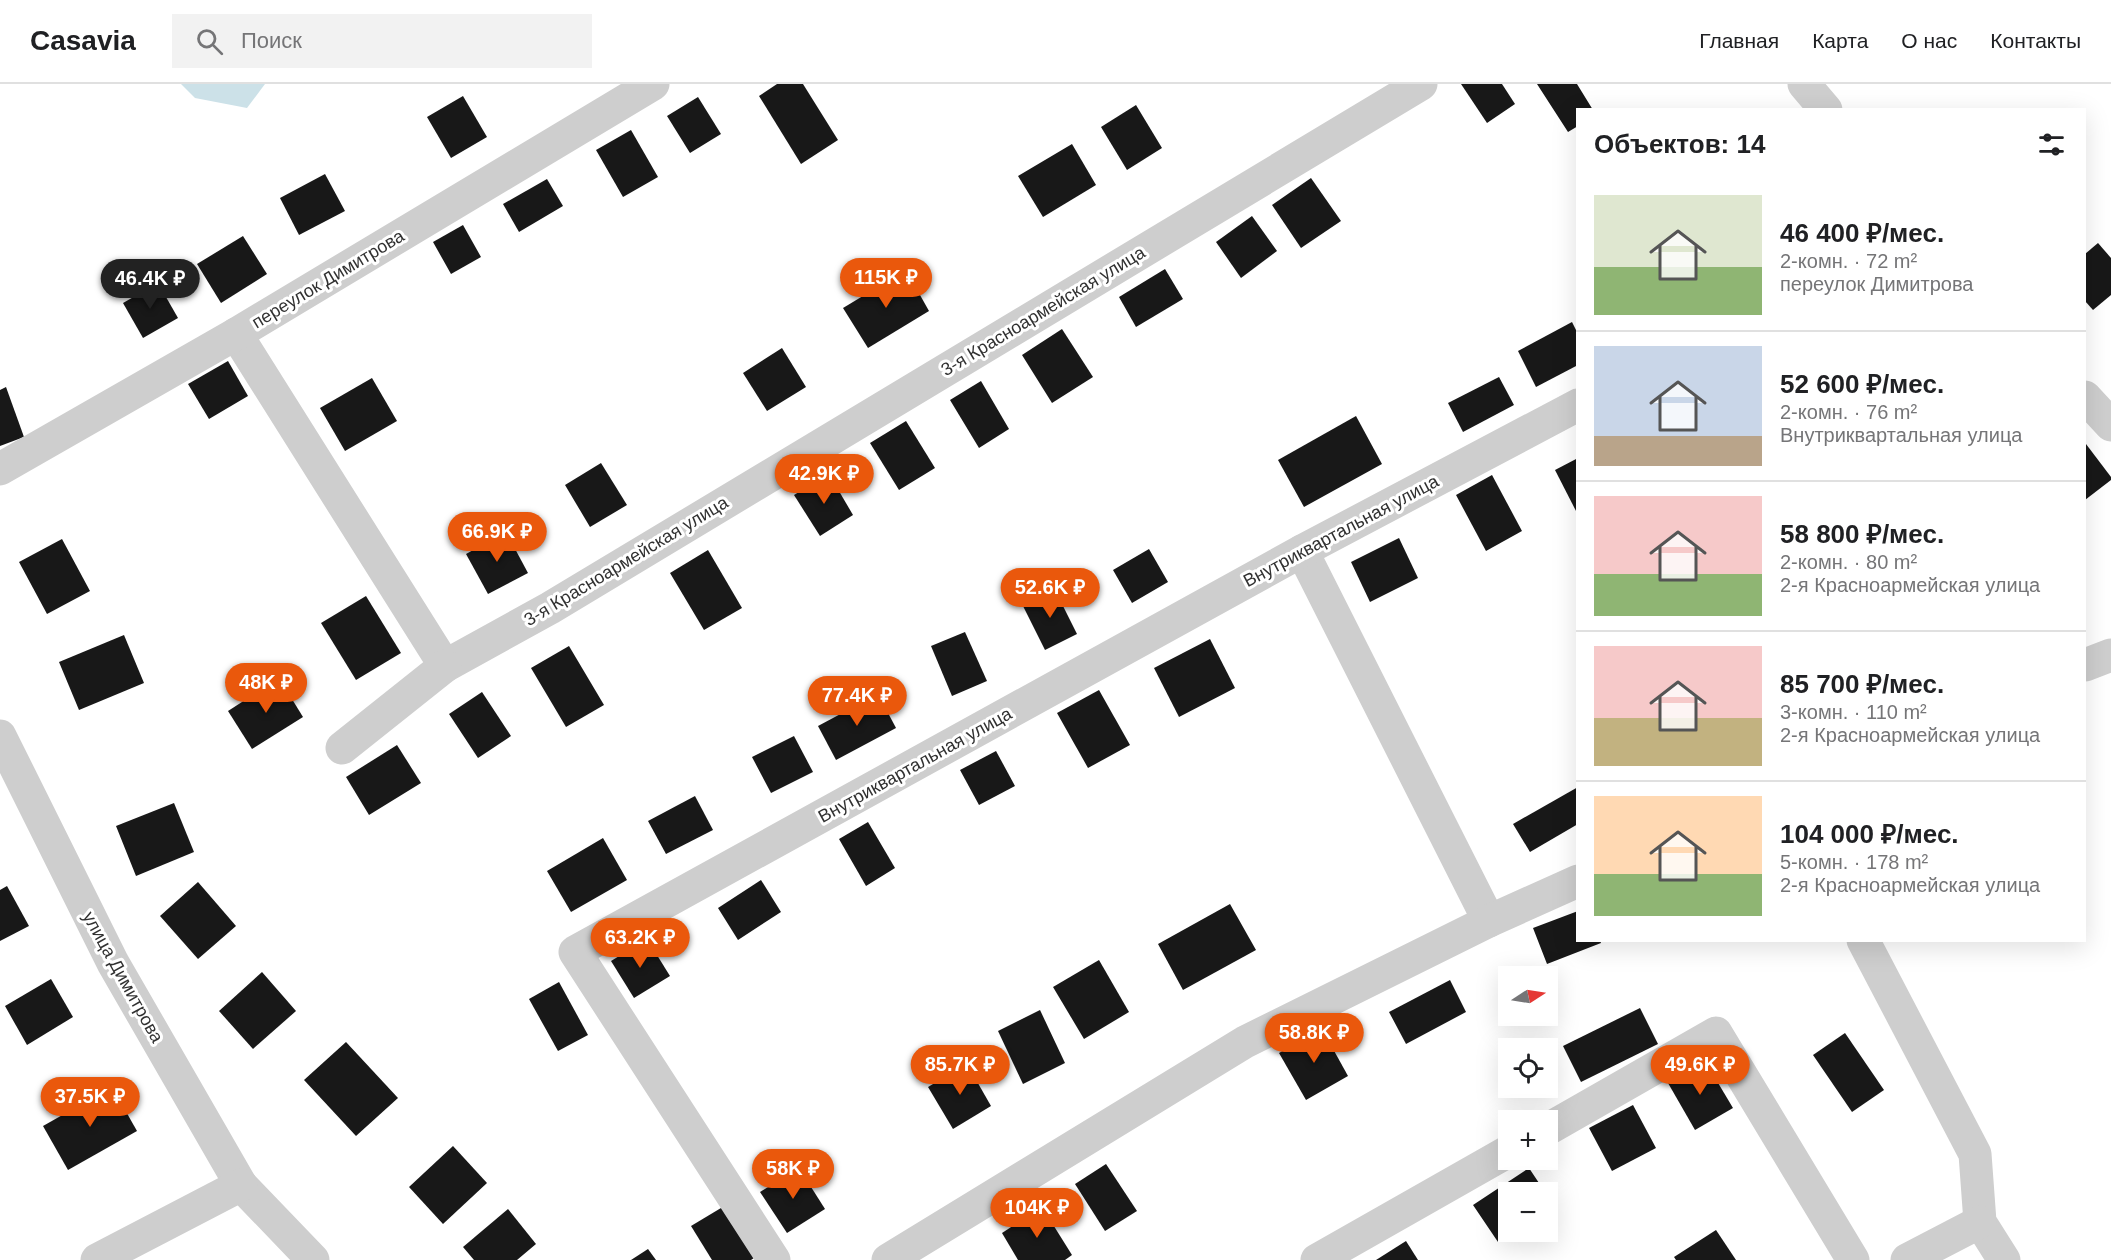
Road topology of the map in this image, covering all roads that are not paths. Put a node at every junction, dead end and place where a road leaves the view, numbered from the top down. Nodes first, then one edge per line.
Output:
1 (653, 84) edge
2 (1421, 84) edge
3 (1804, 84) edge
4 (1824, 108) edge
5 (236, 334) junction
6 (2086, 398) edge
7 (1576, 406) edge
8 (2111, 425) edge
9 (0, 469) edge
10 (1302, 551) junction
11 (2111, 655) edge
12 (2086, 665) edge
13 (445, 666) junction
14 (0, 736) edge
15 (342, 748) dead end
16 (1576, 882) edge
17 (1489, 921) junction
18 (1864, 942) edge
19 (1558, 1122) edge
20 (1498, 1157) edge
21 (241, 1185) junction
22 (1980, 1222) junction
23 (97, 1260) edge
24 (313, 1260) edge
25 (774, 1260) edge
26 (888, 1260) edge
27 (1317, 1260) edge
28 (1853, 1260) edge
29 (1907, 1260) edge
30 (2004, 1260) edge

1 - 5 street, переулок Димитрова
2 - 13 street, 3-я Красноармейская улица
3 - 4 street
5 - 9 street, переулок Димитрова
5 - 13 street
6 - 8 street
7 - 10 street, Внутриквартальная улица
10 - 17 street
10 - 25 street, Внутриквартальная улица
11 - 12 street
13 - 15 street, 3-я Красноармейская улица
14 - 21 street, улица Димитрова
16 - 17 street
17 - 26 street
18 - 22 street
19 - 28 street
20 - 27 street
21 - 23 street
21 - 24 street, улица Димитрова
22 - 29 street
22 - 30 street

